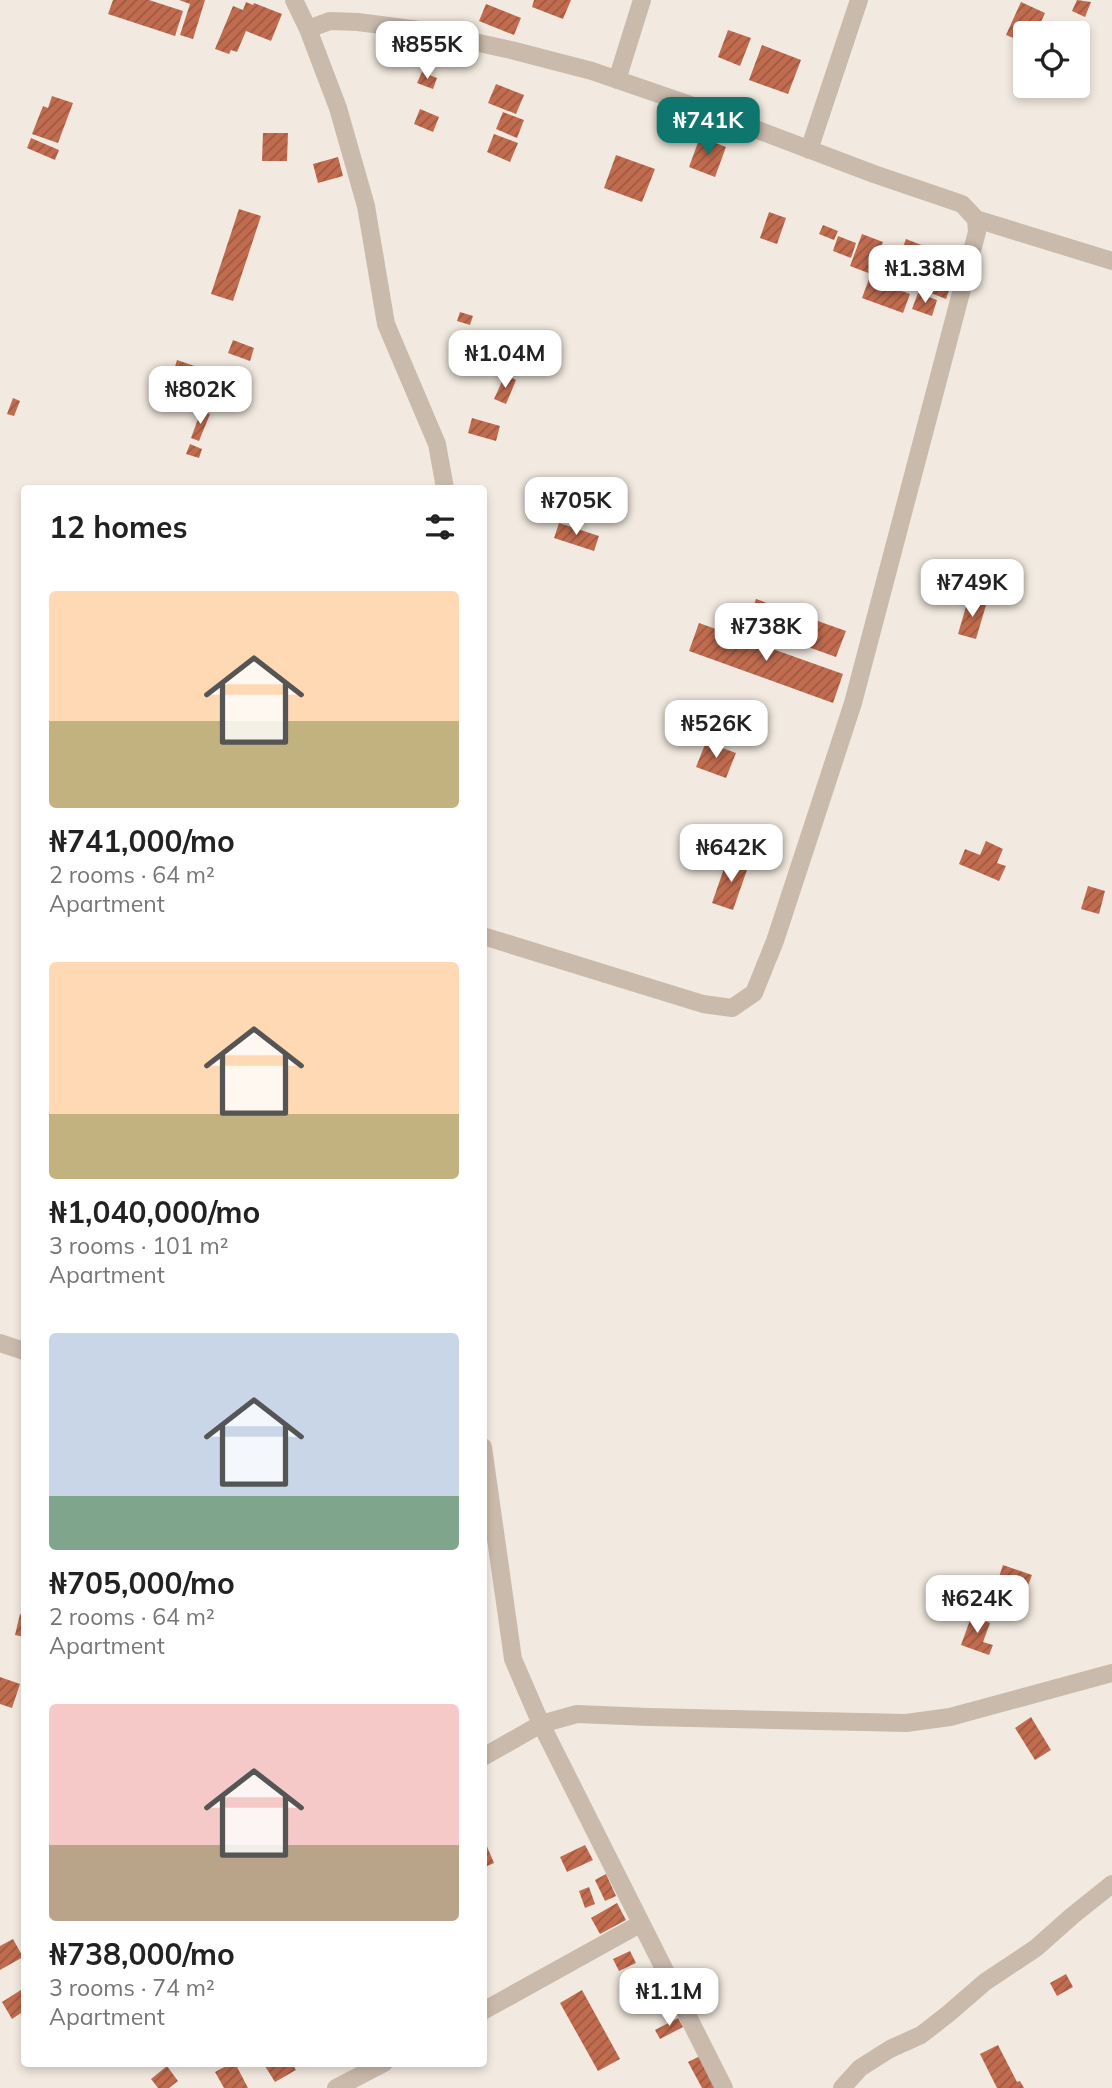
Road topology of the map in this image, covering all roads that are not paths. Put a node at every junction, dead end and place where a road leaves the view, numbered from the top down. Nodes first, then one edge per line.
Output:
1 (294, 0) edge
2 (642, 0) edge
3 (859, 0) edge
4 (308, 29) junction
5 (617, 80) junction
6 (809, 150) junction
7 (975, 219) junction
8 (1112, 261) edge
9 (444, 485) edge
10 (487, 937) edge
11 (0, 1343) edge
12 (21, 1350) edge
13 (487, 1500) edge
14 (1112, 1673) edge
15 (541, 1724) junction
16 (487, 1755) edge
17 (1112, 1884) edge
18 (640, 1924) junction
19 (487, 2009) edge
20 (376, 2067) edge
21 (336, 2088) edge
22 (724, 2088) edge
23 (842, 2088) edge

1 - 4 street
2 - 5 street
3 - 6 street
4 - 5 street
4 - 9 street
5 - 6 street
6 - 7 street
7 - 8 street
7 - 10 street
11 - 12 street
13 - 15 street
14 - 15 street
15 - 16 street
15 - 18 street
17 - 23 street
18 - 19 street
18 - 22 street
20 - 21 street

